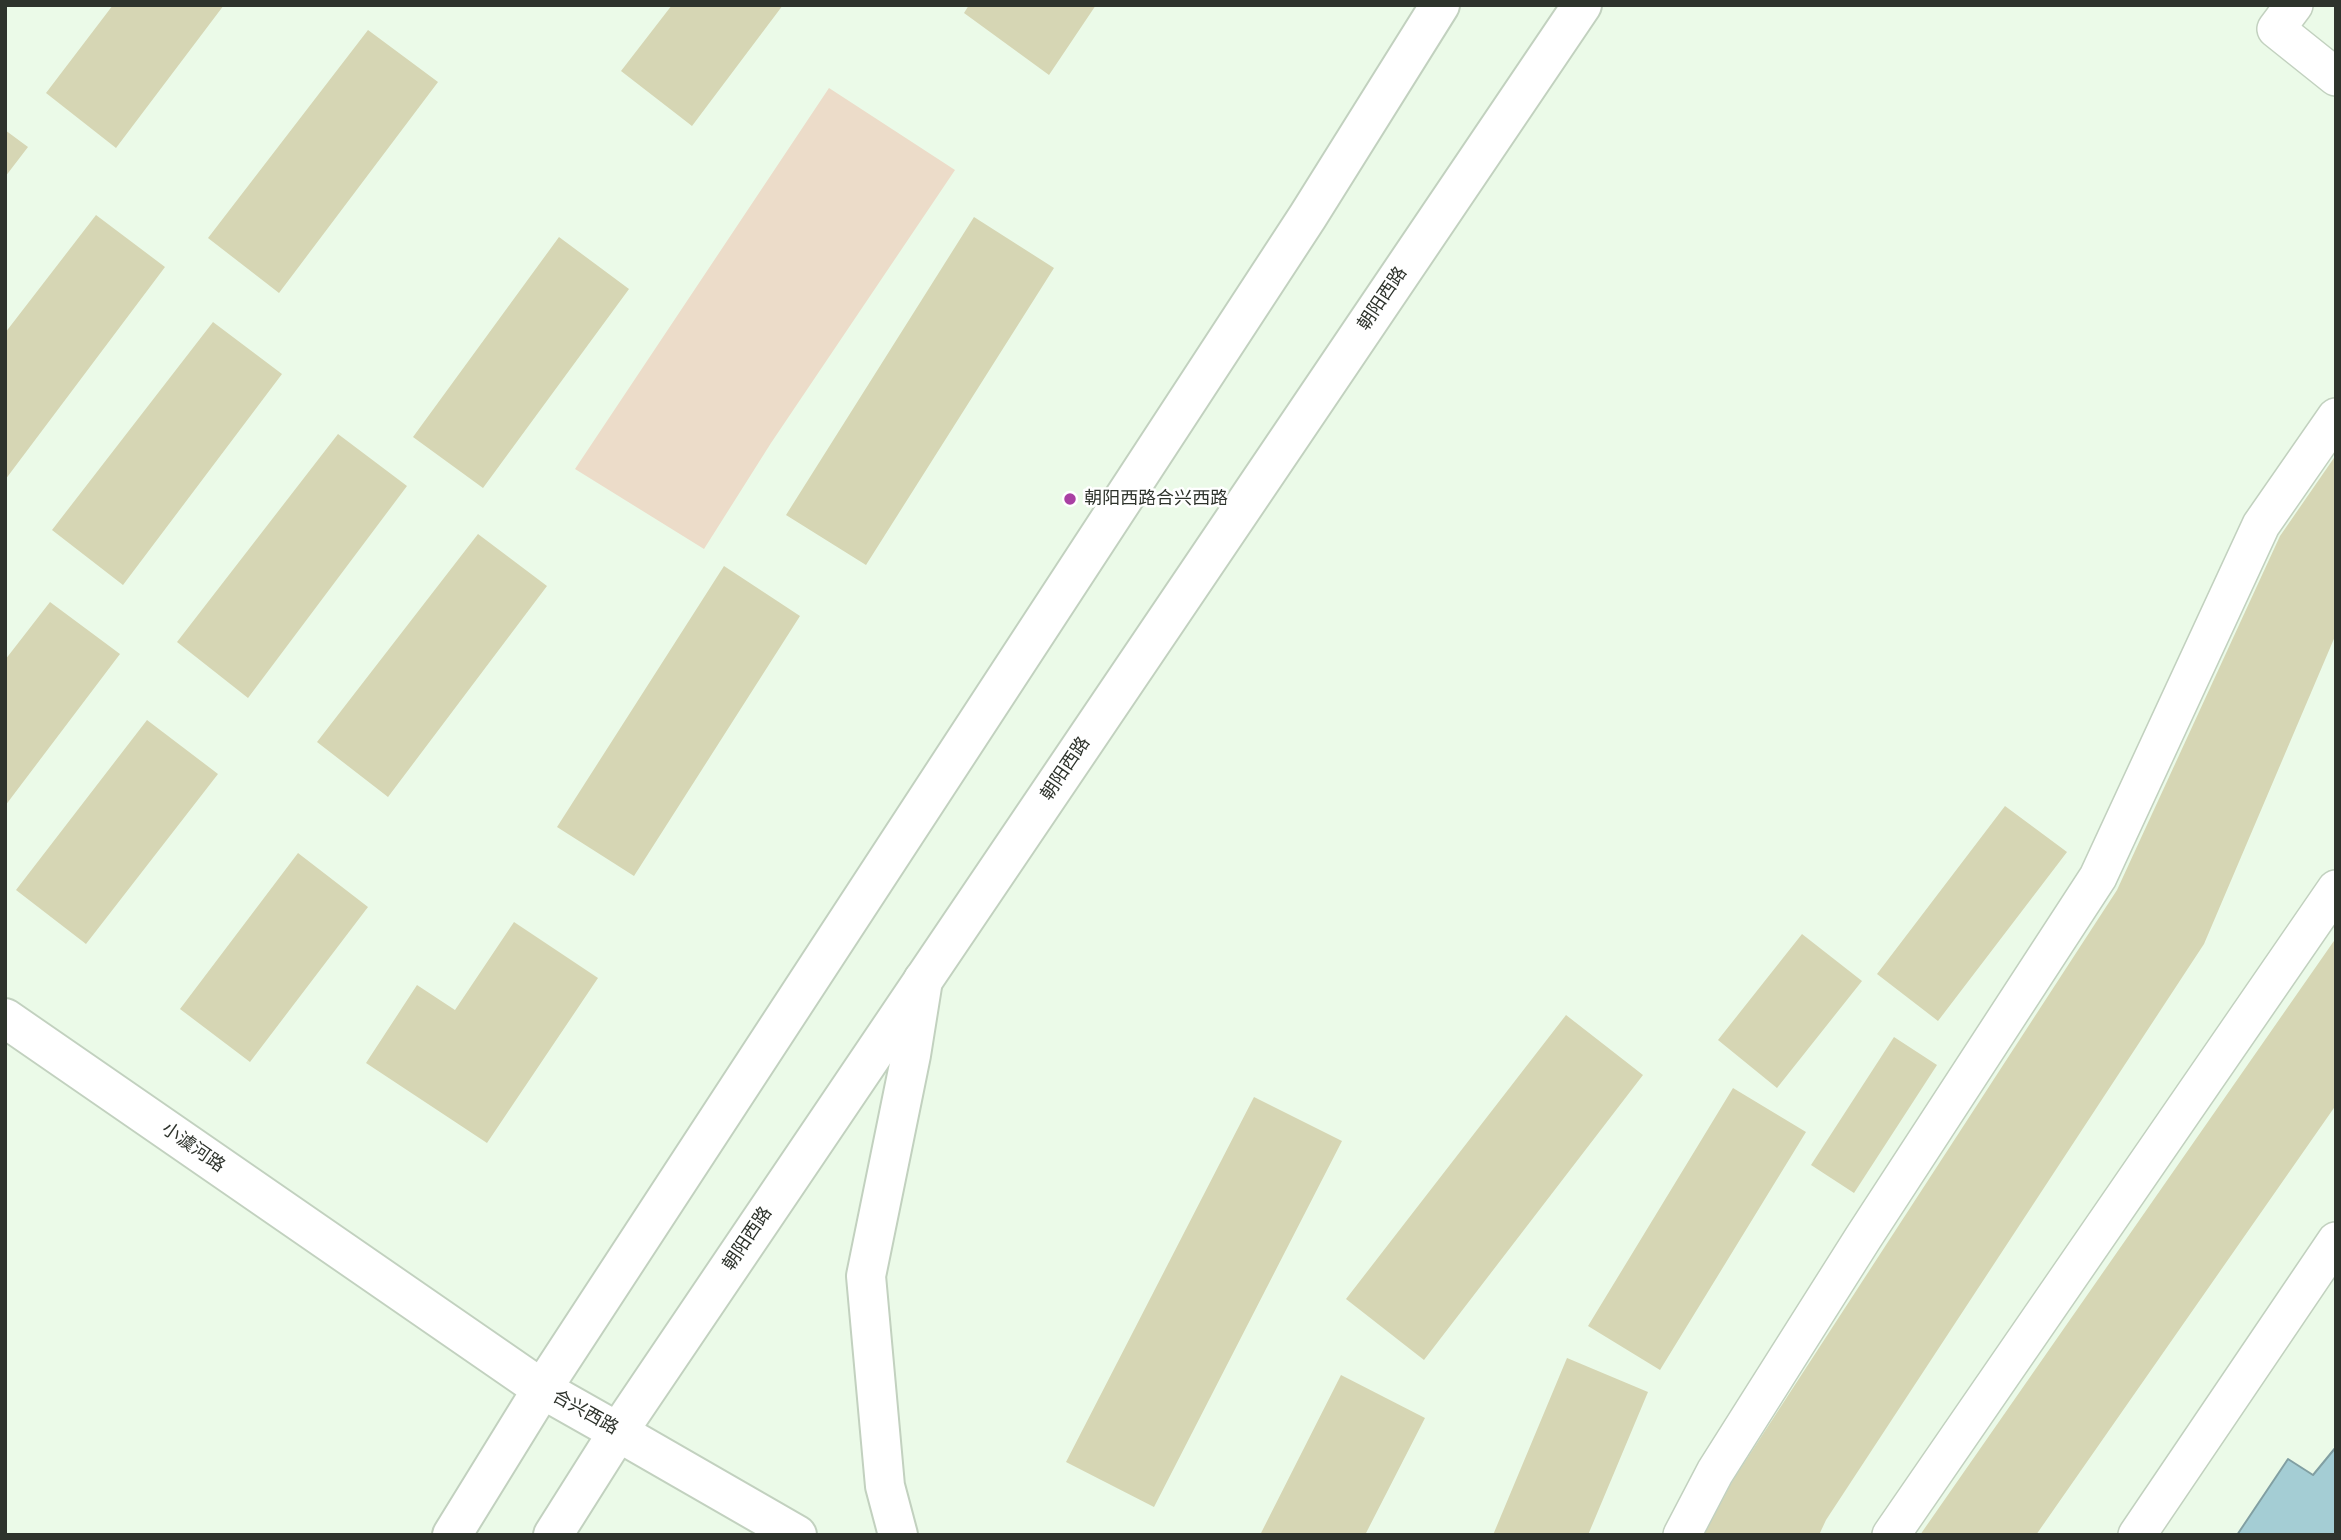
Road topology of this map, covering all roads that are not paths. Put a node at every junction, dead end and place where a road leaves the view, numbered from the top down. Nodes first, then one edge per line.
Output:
1 (1440, 5) edge
2 (1581, 5) edge
3 (2294, 5) edge
4 (2336, 77) edge
5 (2336, 417) edge
6 (2336, 889) edge
7 (923, 980) junction
8 (5, 1018) edge
9 (2336, 1241) edge
10 (381, 1278) joint
11 (542, 1389) junction
12 (618, 1432) junction
13 (452, 1535) edge
14 (553, 1535) edge
15 (797, 1535) edge
16 (898, 1535) edge
17 (1682, 1535) edge
18 (1891, 1535) edge
19 (2137, 1535) edge

1 - 11 main road
2 - 7 main road, 朝阳西路
3 - 4 street
5 - 17 street
6 - 18 street
7 - 12 main road, 朝阳西路
7 - 16 main road
8 - 10 main road, 小澞河路
9 - 19 street
10 - 11 main road, 合兴西路
11 - 12 main road, 合兴西路
11 - 13 main road
12 - 14 main road, 朝阳西路
12 - 15 main road, 合兴西路

